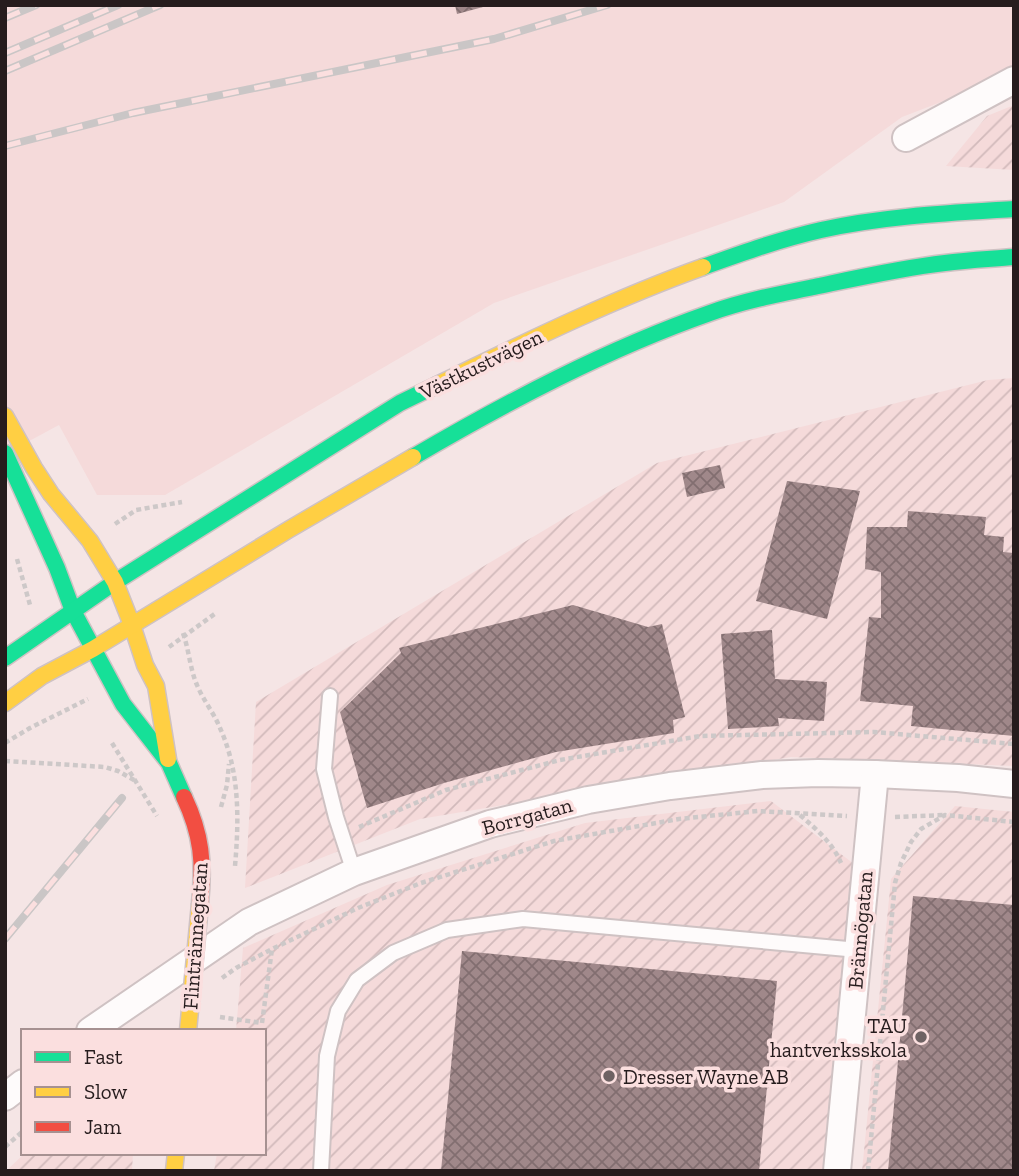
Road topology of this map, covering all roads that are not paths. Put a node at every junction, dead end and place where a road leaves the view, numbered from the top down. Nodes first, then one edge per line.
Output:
1 (1014, 80) edge
2 (906, 138) dead end
3 (1014, 209) edge
4 (1014, 257) edge
5 (5, 416) edge
6 (5, 453) edge
7 (115, 582) junction
8 (73, 611) junction
9 (132, 625) junction
10 (93, 649) junction
11 (5, 658) edge
12 (330, 696) dead end
13 (5, 703) edge
14 (169, 763) junction
15 (875, 774) junction
16 (1014, 784) edge
17 (354, 872) junction
18 (858, 950) junction
19 (93, 1029) edge
20 (188, 1029) edge
21 (21, 1085) edge
22 (5, 1097) edge
23 (321, 1171) edge
24 (837, 1171) edge

1 - 2 street
3 - 7 main road, Västkustvägen
4 - 9 main road
5 - 7 main road, Flintrännegatan
6 - 8 main road, Flintrännegatan
7 - 8 main road, Västkustvägen
7 - 9 main road, Flintrännegatan
8 - 10 main road, Flintrännegatan
8 - 11 main road, Västkustvägen
9 - 10 main road
9 - 14 main road, Flintrännegatan
10 - 13 main road
10 - 14 main road, Flintrännegatan
12 - 17 lane
14 - 20 main road, Flintrännegatan, bridge
15 - 16 street, Borrgatan
15 - 17 street, Borrgatan
15 - 18 street, Brännögatan
17 - 19 street, Borrgatan
18 - 23 lane
18 - 24 street, Brännögatan
21 - 22 street

